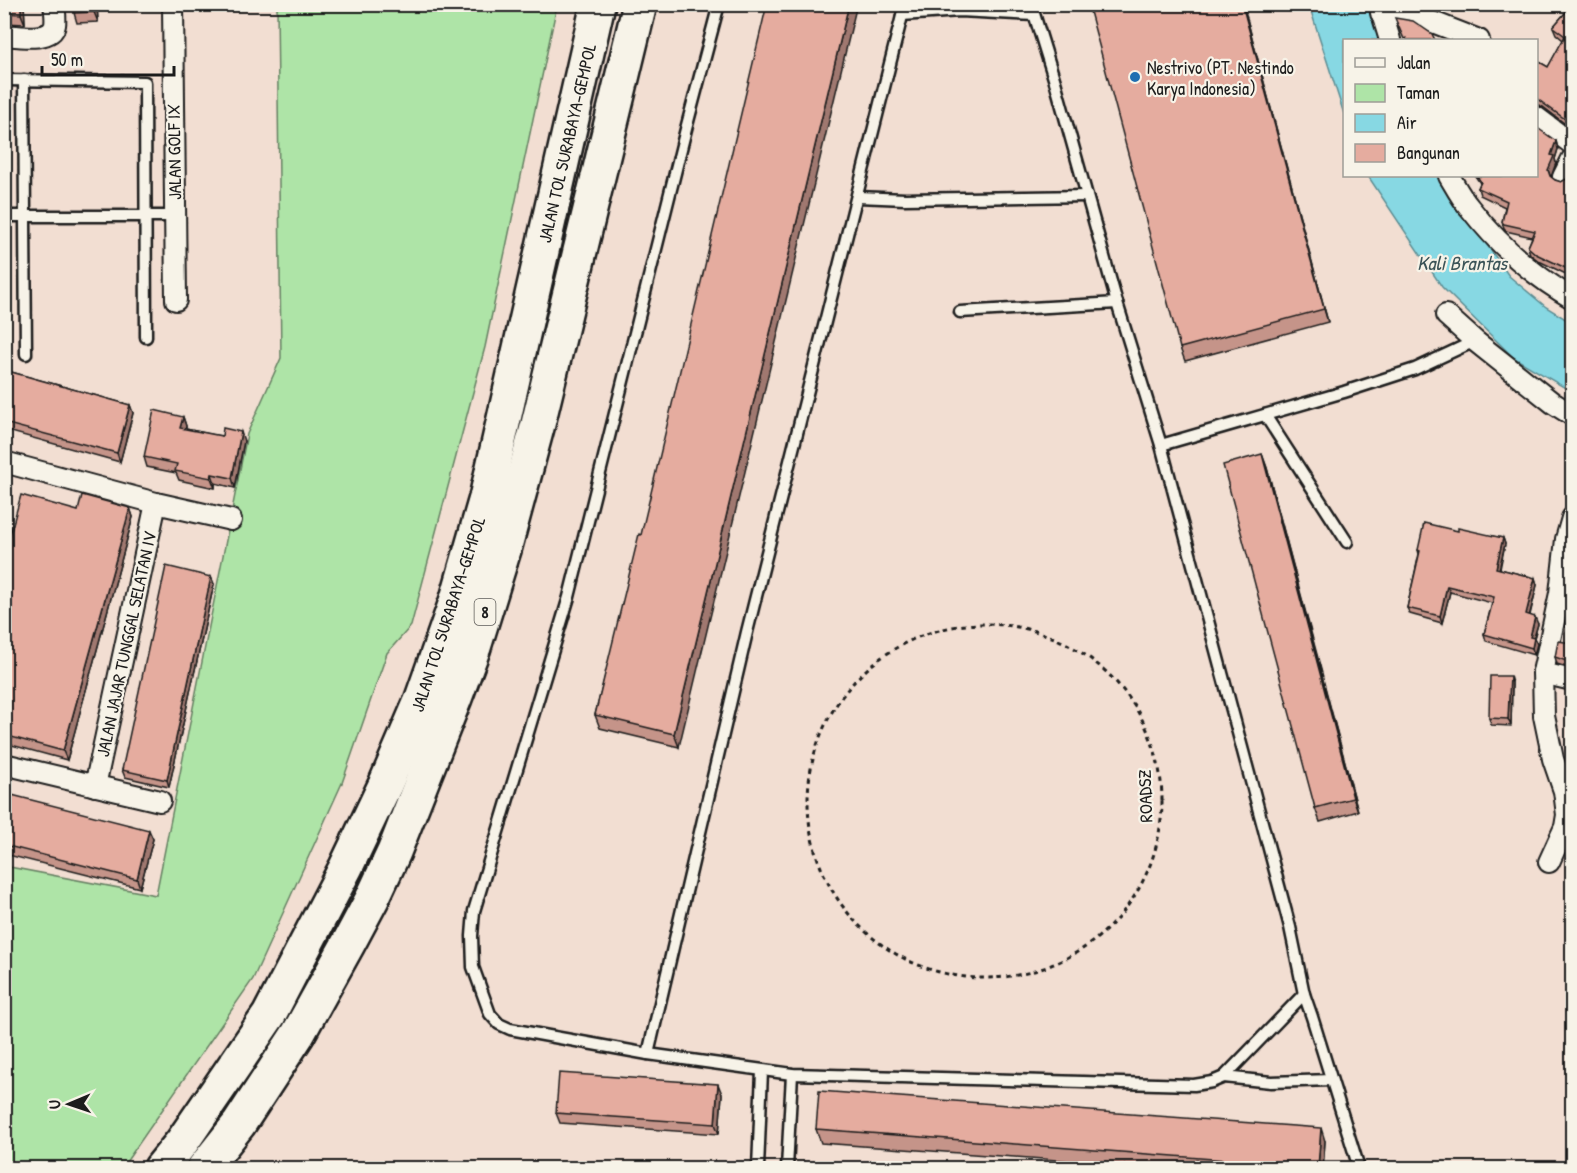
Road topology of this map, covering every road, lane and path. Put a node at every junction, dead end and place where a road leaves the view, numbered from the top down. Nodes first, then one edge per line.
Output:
1 (54, 4) edge
2 (173, 4) edge
3 (598, 4) edge
4 (640, 4) edge
5 (719, 4) edge
6 (1380, 9) edge
7 (1410, 9) edge
8 (904, 10) edge
9 (1032, 10) edge
10 (4, 35) edge
11 (1389, 39) edge
12 (1477, 39) edge
13 (4, 80) edge
14 (24, 80) junction
15 (1538, 118) edge
16 (1572, 144) edge
17 (1572, 159) edge
18 (1450, 177) edge
19 (1563, 177) dead end
20 (1087, 196) junction
21 (858, 197) junction
22 (4, 216) edge
23 (25, 216) junction
24 (146, 216) junction
25 (175, 216) junction
26 (1572, 298) edge
27 (176, 300) dead end
28 (1117, 303) junction
29 (960, 312) dead end
30 (1446, 315) dead end
31 (146, 337) dead end
32 (1476, 341) junction
33 (26, 354) dead end
34 (1265, 415) junction
35 (1572, 415) edge
36 (1161, 445) junction
37 (4, 462) edge
38 (156, 502) junction
39 (1572, 518) edge
40 (231, 520) dead end
41 (1569, 539) edge
42 (1347, 542) dead end
43 (1566, 593) edge
44 (1543, 672) junction
45 (1572, 680) edge
46 (4, 764) edge
47 (95, 786) junction
48 (159, 801) dead end
49 (808, 808) joint
50 (1549, 862) dead end
51 (1304, 994) junction
52 (648, 1054) junction
53 (762, 1071) junction
54 (792, 1074) junction
55 (1224, 1077) junction
56 (1331, 1080) junction
57 (161, 1168) edge
58 (204, 1168) edge
59 (758, 1168) edge
60 (787, 1168) edge
61 (1359, 1168) edge

1 - 10 street
2 - 25 street, JALAN GOLF IX
3 - 57 highway, JALAN TOL SURABAYA–GEMPOL / 8
4 - 58 highway, JALAN TOL SURABAYA–GEMPOL / 8
5 - 52 lane
6 - 7 street
6 - 11 street
7 - 12 street
8 - 9 lane
8 - 21 lane
9 - 20 lane
13 - 14 lane
14 - 23 lane
14 - 24 lane
15 - 16 street
17 - 19 street
18 - 26 street
20 - 21 lane
20 - 28 lane
21 - 52 lane
22 - 23 lane
23 - 24 lane
23 - 33 lane
24 - 25 lane
24 - 31 lane
25 - 27 street, JALAN GOLF IX
28 - 29 lane
28 - 36 lane
30 - 32 street
32 - 34 lane
32 - 35 street
34 - 36 lane
34 - 42 lane
36 - 51 lane
37 - 38 street
38 - 40 street
38 - 47 street, JALAN JAJAR TUNGGAL SELATAN IV
39 - 41 street
41 - 43 street
43 - 44 street
44 - 45 street
44 - 50 street
46 - 47 street
47 - 48 street
49 - 49 path, ROADSZ
51 - 55 lane
51 - 56 lane
52 - 53 lane
53 - 54 lane
53 - 59 lane
54 - 55 lane
54 - 60 lane
55 - 56 lane
56 - 61 lane

